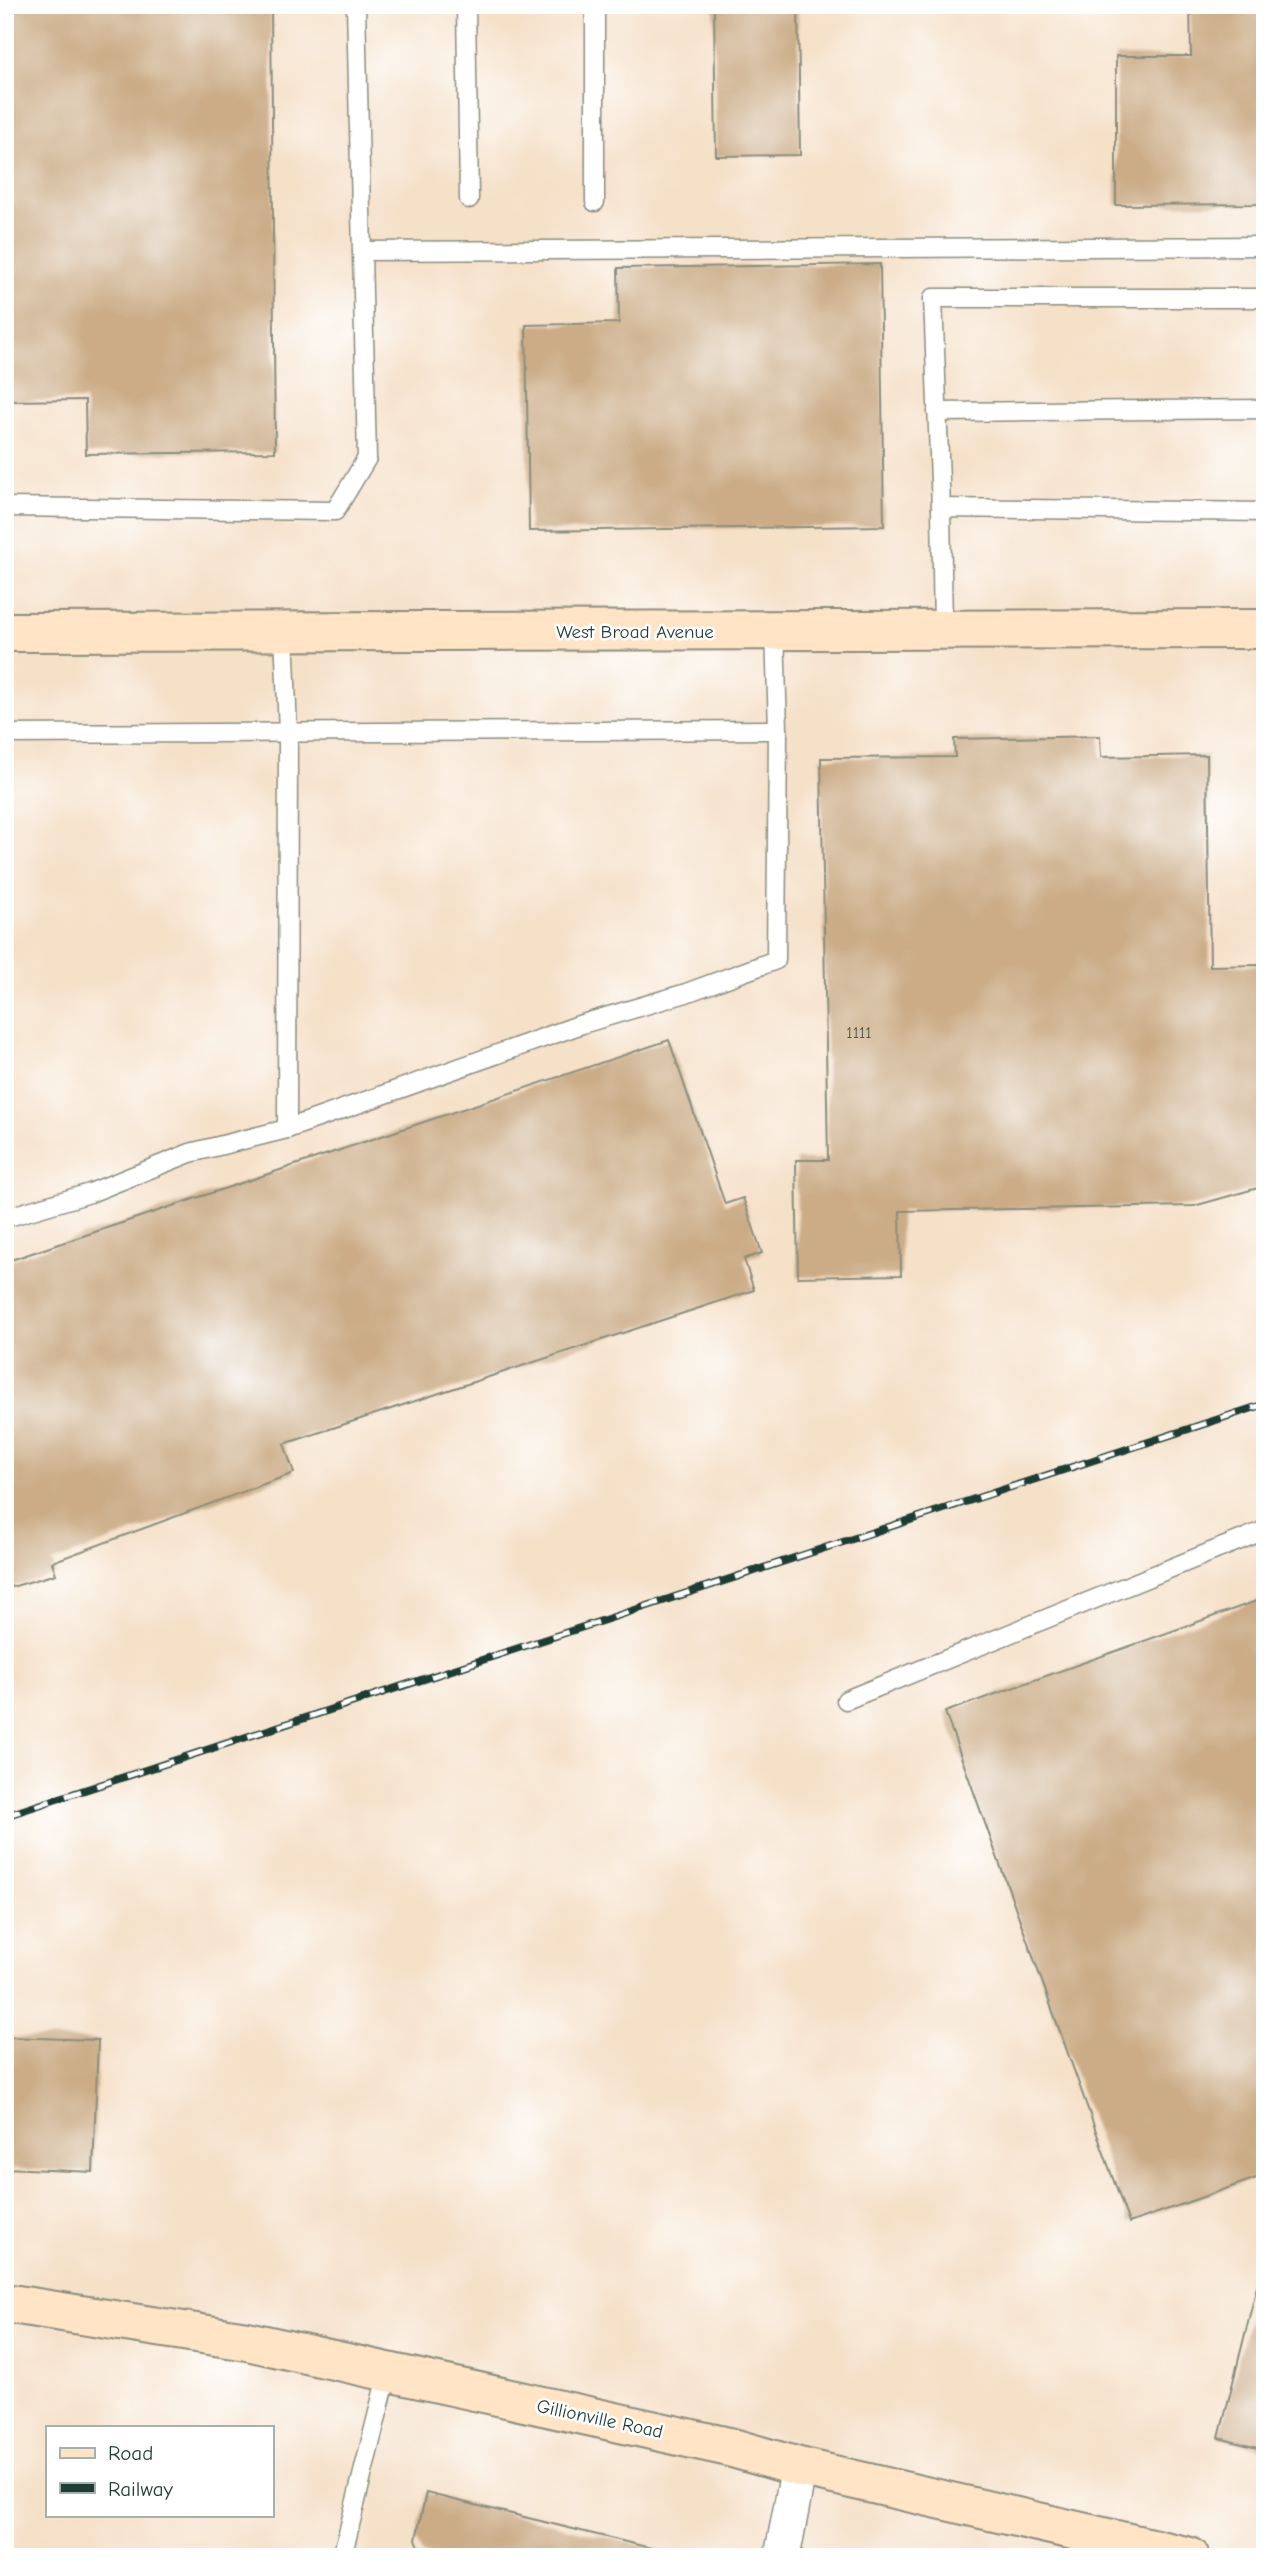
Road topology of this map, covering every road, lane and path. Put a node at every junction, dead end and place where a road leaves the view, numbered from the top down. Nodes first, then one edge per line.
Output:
1 (356, 5) edge
2 (466, 5) edge
3 (595, 5) edge
4 (469, 199) dead end
5 (595, 202) dead end
6 (1265, 246) edge
7 (362, 251) junction
8 (1265, 298) edge
9 (1265, 409) edge
10 (937, 412) junction
11 (5, 507) edge
12 (941, 508) junction
13 (1265, 512) edge
14 (1265, 629) edge
15 (775, 630) junction
16 (943, 630) junction
17 (284, 631) junction
18 (5, 632) edge
19 (778, 730) junction
20 (288, 733) junction
21 (5, 734) edge
22 (287, 1129) junction
23 (5, 1218) edge
24 (1265, 1530) edge
25 (846, 1700) dead end
26 (5, 2303) edge
27 (388, 2372) junction
28 (799, 2467) junction
29 (342, 2557) edge
30 (782, 2557) edge
31 (1189, 2557) edge

1 - 7 lane
2 - 4 lane
3 - 5 lane
6 - 7 lane
7 - 11 lane
8 - 10 lane
9 - 10 lane
10 - 12 lane
12 - 13 lane
12 - 16 lane
14 - 16 street, West Broad Avenue
15 - 16 street, West Broad Avenue
15 - 17 street, West Broad Avenue
15 - 19 lane
17 - 18 street, West Broad Avenue
17 - 20 lane
19 - 20 lane
19 - 22 lane
20 - 21 lane
20 - 22 lane
22 - 23 lane
24 - 25 lane
26 - 27 street, Gillionville Road
27 - 28 street, Gillionville Road
27 - 29 lane
28 - 30 street
28 - 31 street, Gillionville Road

